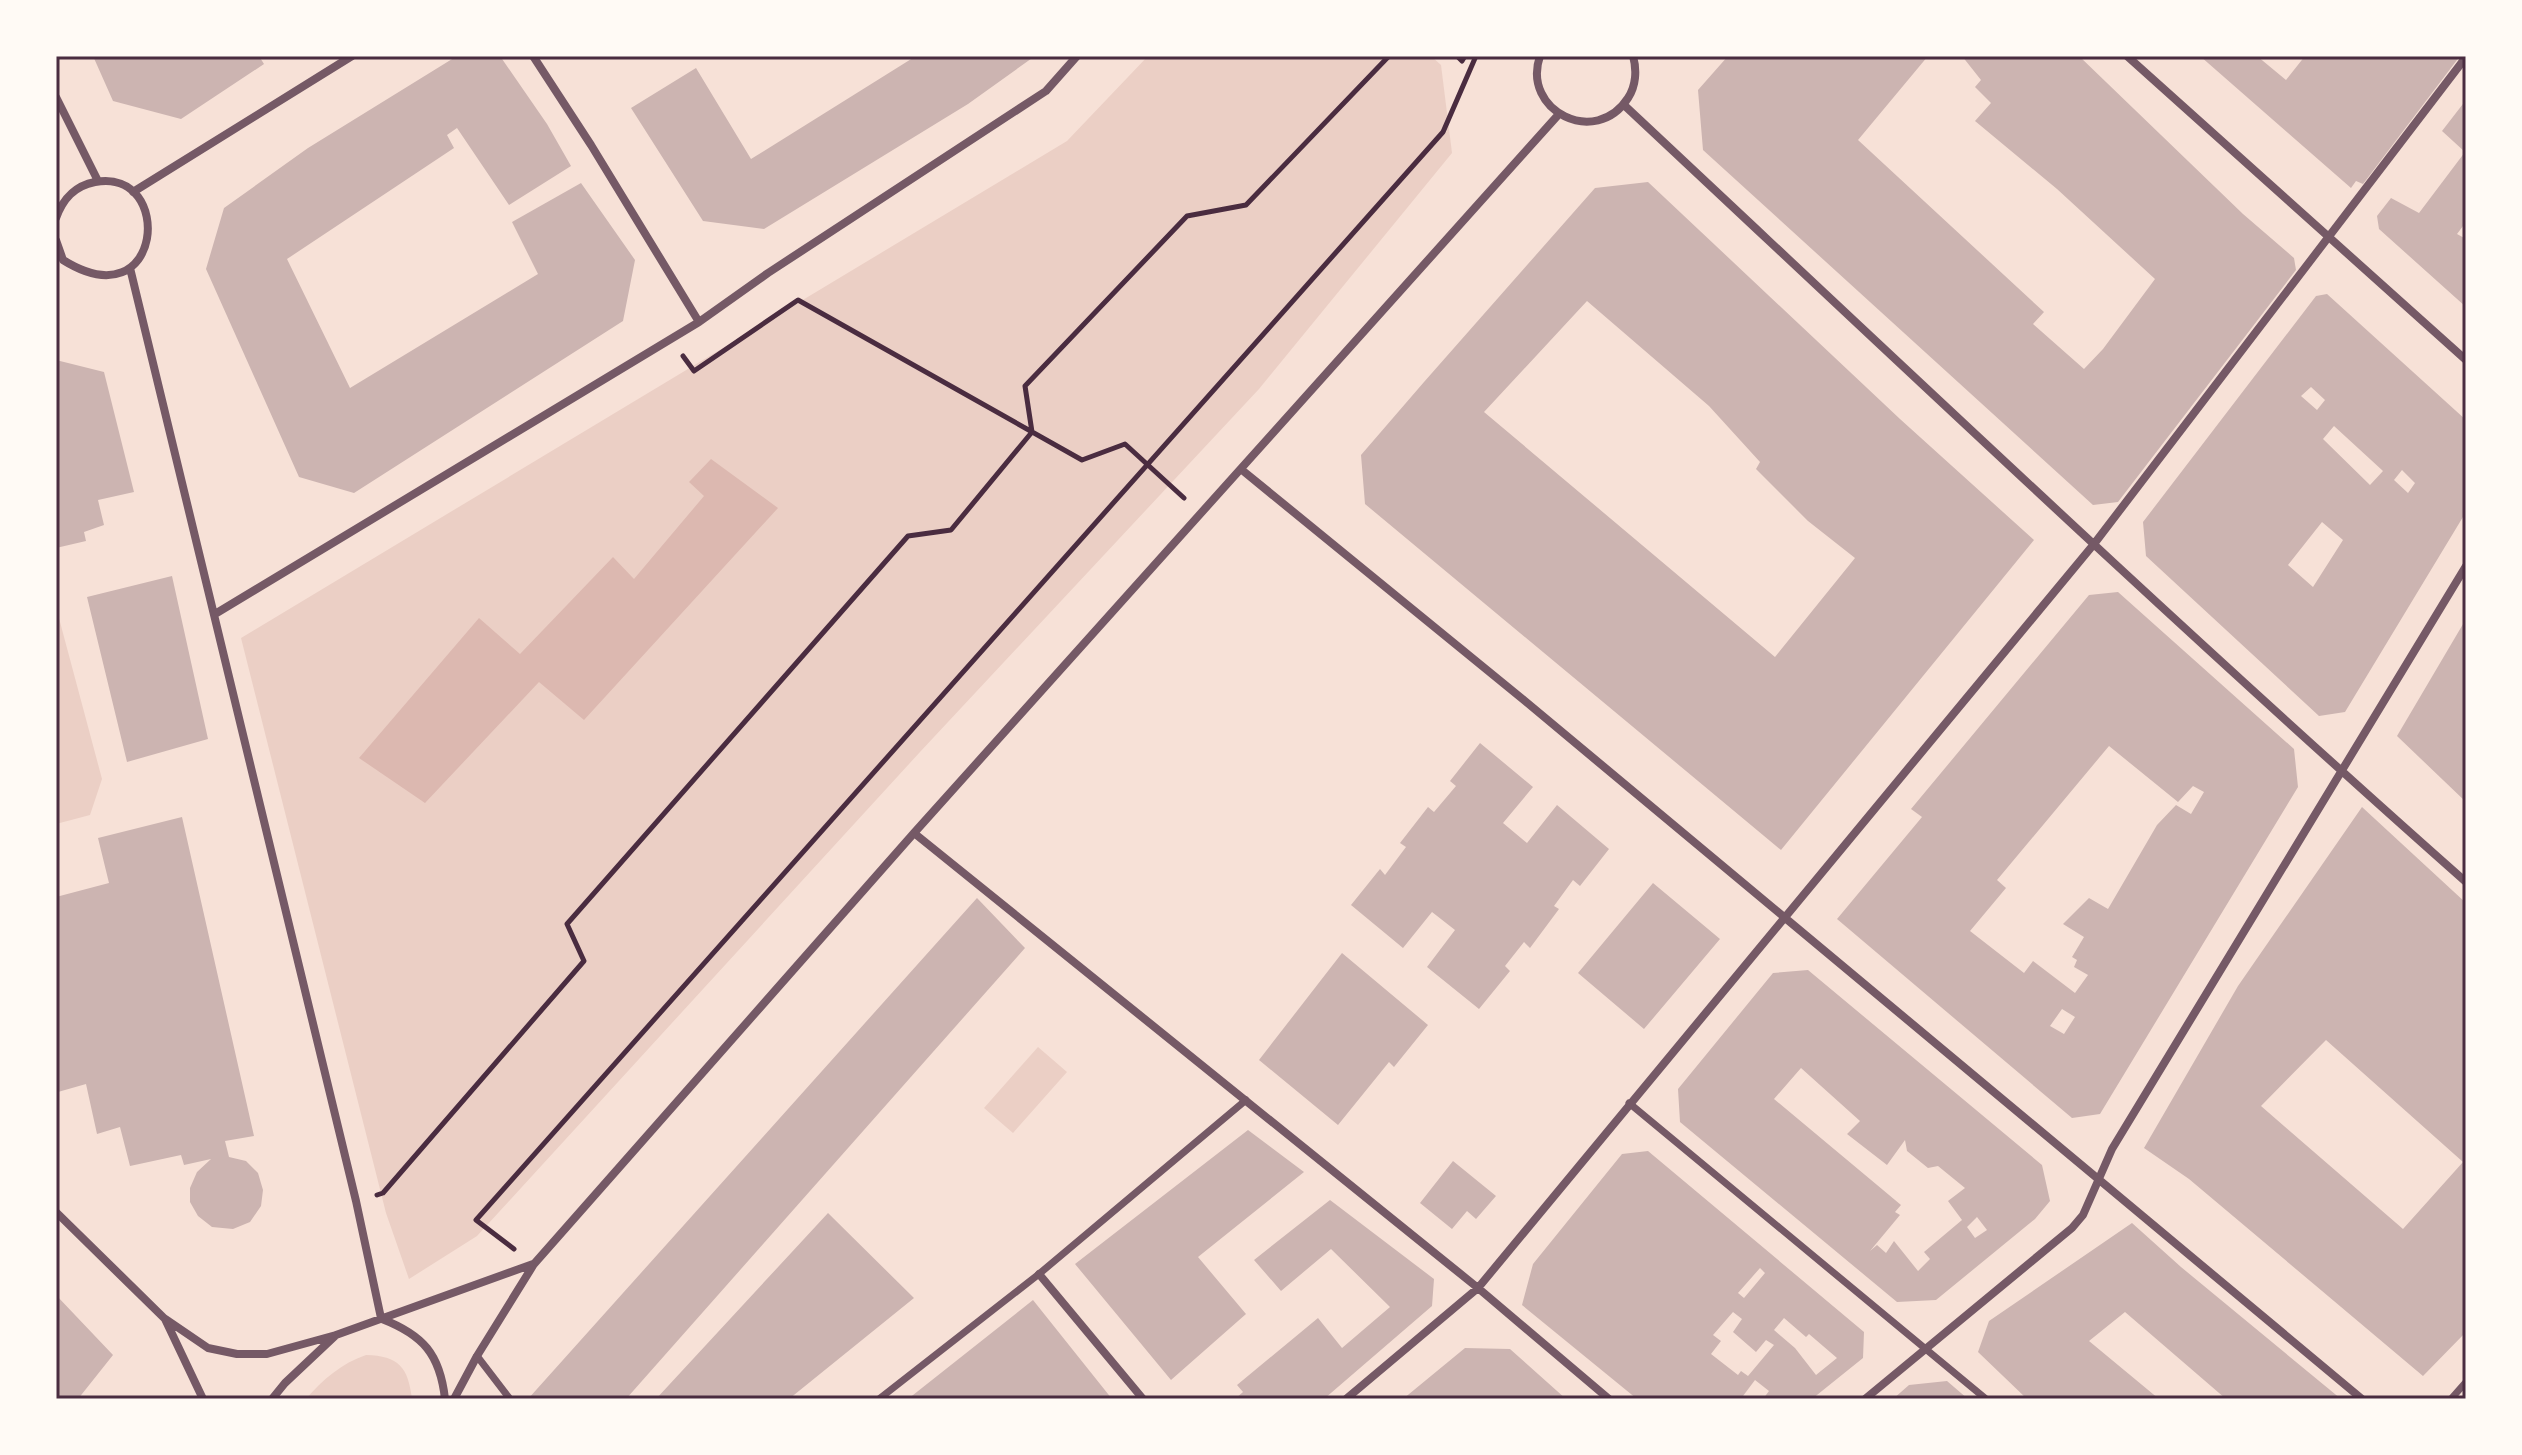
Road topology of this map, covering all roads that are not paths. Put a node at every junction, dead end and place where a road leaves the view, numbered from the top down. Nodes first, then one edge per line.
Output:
1 (352, 56) edge
2 (533, 56) edge
3 (1077, 56) edge
4 (1540, 56) edge
5 (1633, 56) edge
6 (2127, 56) edge
7 (2466, 57) edge
8 (56, 97) edge
9 (1624, 105) junction
10 (1559, 114) junction
11 (98, 181) junction
12 (133, 192) junction
13 (56, 218) edge
14 (2328, 237) junction
15 (56, 240) edge
16 (59, 263) edge
17 (130, 268) junction
18 (699, 322) junction
19 (2466, 360) edge
20 (1242, 470) junction
21 (2094, 544) junction
22 (2466, 566) edge
23 (215, 614) junction
24 (2341, 772) junction
25 (914, 833) junction
26 (2466, 882) edge
27 (1783, 918) junction
28 (1246, 1100) junction
29 (1629, 1103) junction
30 (2097, 1180) junction
31 (56, 1212) edge
32 (534, 1264) junction
33 (1039, 1274) junction
34 (1478, 1288) junction
35 (164, 1318) junction
36 (381, 1318) junction
37 (336, 1335) junction
38 (1927, 1349) junction
39 (477, 1356) junction
40 (2466, 1382) edge
41 (203, 1399) edge
42 (272, 1399) edge
43 (445, 1399) edge
44 (454, 1399) edge
45 (510, 1399) edge
46 (879, 1399) edge
47 (1143, 1399) edge
48 (1346, 1399) edge
49 (1609, 1399) edge
50 (1865, 1399) edge
51 (1986, 1399) edge
52 (2362, 1399) edge
53 (2451, 1399) edge

1 - 12 street
2 - 18 street
3 - 18 street
4 - 10 street
5 - 9 street
6 - 14 street
7 - 14 street
8 - 11 street
9 - 10 street
9 - 21 street
10 - 20 street
11 - 12 street
11 - 13 street
12 - 17 street
14 - 19 street
14 - 21 street
15 - 16 street
16 - 17 street
17 - 23 street
18 - 23 street
20 - 25 street
20 - 27 street
21 - 24 street
21 - 27 street
22 - 24 street
23 - 36 street
24 - 26 street
24 - 30 street
25 - 28 street
25 - 32 street
27 - 29 street
27 - 30 street
28 - 33 street
28 - 34 street
29 - 34 street
29 - 38 street
30 - 38 street
30 - 52 street
31 - 35 street
32 - 36 street
32 - 39 street
33 - 46 street
33 - 47 street
34 - 48 street
34 - 49 street
35 - 37 street
35 - 41 street
36 - 37 street
36 - 43 street
37 - 42 street
38 - 50 street
38 - 51 street
39 - 44 street
39 - 45 street
40 - 53 street

